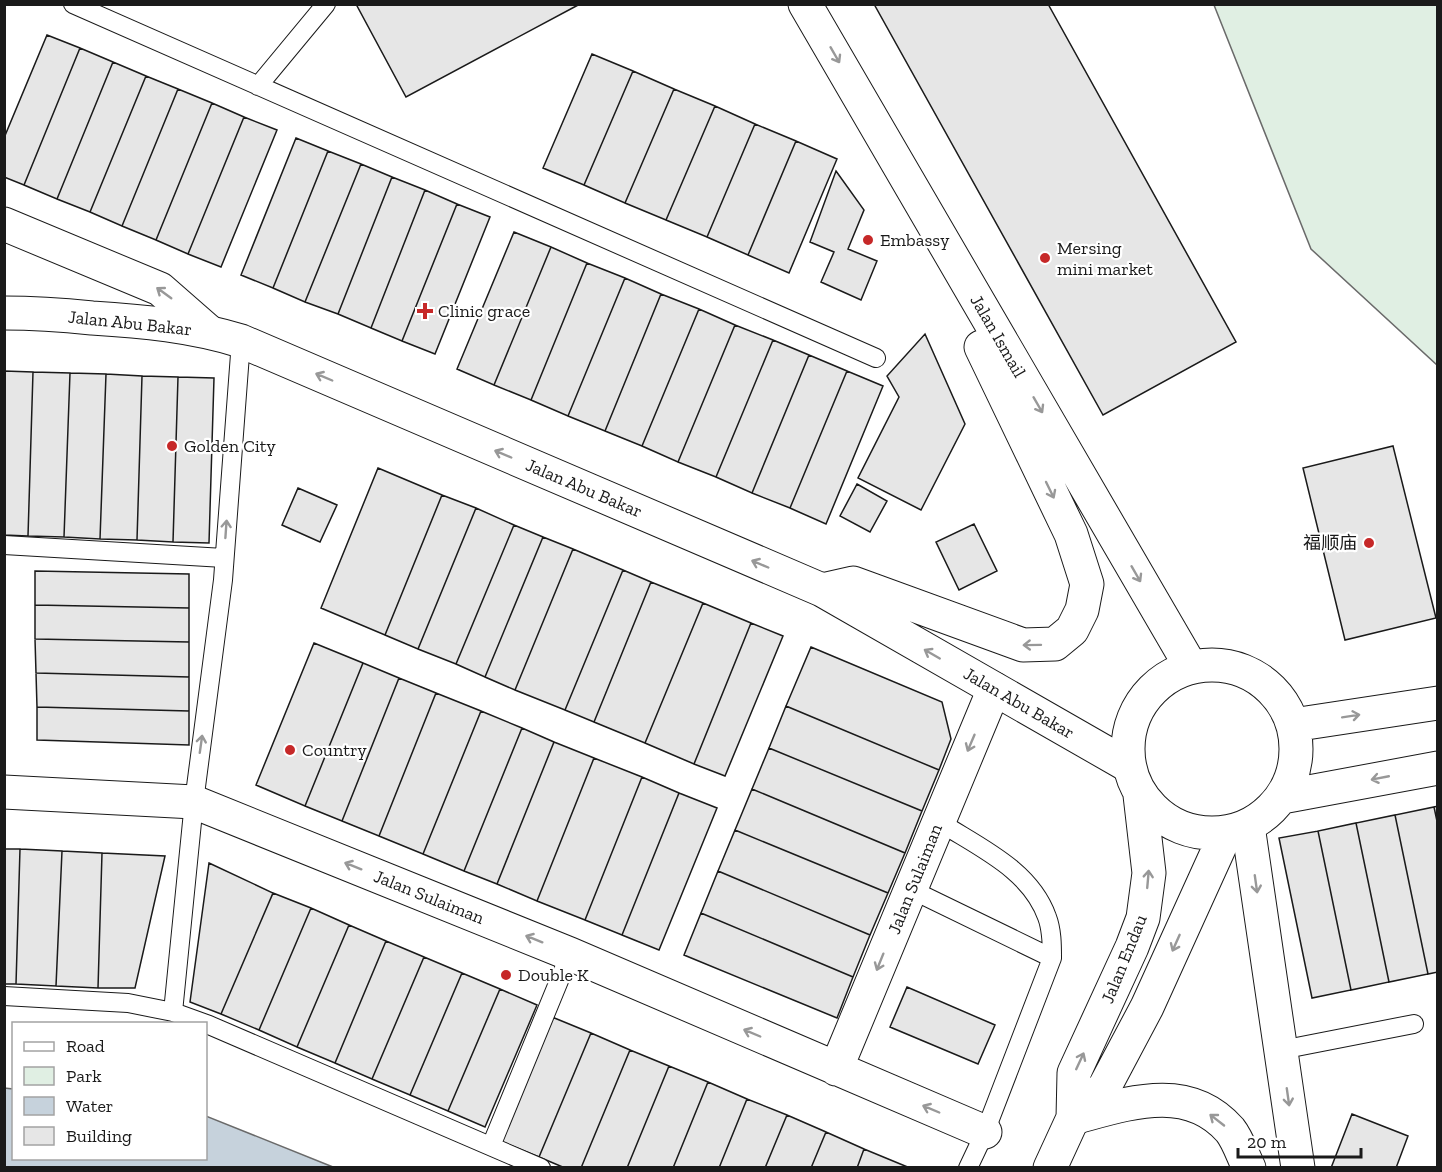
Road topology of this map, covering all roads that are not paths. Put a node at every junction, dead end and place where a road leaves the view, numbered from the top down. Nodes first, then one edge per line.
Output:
1 (73, 4) edge
2 (326, 4) edge
3 (805, 4) edge
4 (258, 87) junction
5 (4, 224) edge
6 (955, 263) junction
7 (12, 309) edge
8 (208, 331) junction
9 (241, 341) junction
10 (876, 358) dead end
11 (4, 545) edge
12 (224, 558) junction
13 (822, 590) junction
14 (1191, 667) junction
15 (994, 689) junction
16 (1437, 703) edge
17 (1293, 726) junction
18 (1437, 768) edge
19 (1135, 780) junction
20 (4, 792) edge
21 (1282, 797) junction
22 (194, 802) junction
23 (938, 821) junction
24 (1237, 829) junction
25 (910, 889) junction
26 (570, 954) junction
27 (1053, 958) junction
28 (4, 996) edge
29 (173, 1012) junction
30 (203, 1022) edge
31 (207, 1023) edge
32 (1414, 1024) dead end
33 (1281, 1050) junction
34 (836, 1069) junction
35 (1073, 1118) junction
36 (985, 1132) junction
37 (491, 1146) junction
38 (541, 1167) edge
39 (968, 1167) edge
40 (1050, 1167) edge
41 (1249, 1167) edge
42 (1298, 1167) edge

1 - 4 lane
2 - 4 lane
3 -> 6 main road, Jalan Ismail
4 - 10 lane
8 -> 5 main road
6 -> 13 main road
6 -> 14 main road, Jalan Ismail
7 - 8 main road, Jalan Abu Bakar
8 - 9 main road, Jalan Abu Bakar
12 -> 9 lane
13 -> 9 main road, Jalan Abu Bakar
11 - 12 lane
22 -> 12 lane
15 -> 13 main road, Jalan Abu Bakar
14 - 17 main road
14 - 19 main road
15 - 19 main road, Jalan Abu Bakar
15 -> 23 main road, Jalan Sulaiman
17 -> 16 main road
17 - 21 main road
18 -> 21 main road
19 - 24 main road
35 -> 19 main road, Jalan Endau
20 - 22 main road, Jalan Sulaiman
21 - 24 main road
26 -> 22 main road, Jalan Sulaiman
22 - 29 lane
23 - 25 main road, Jalan Sulaiman
23 - 27 lane
24 -> 33 main road
24 -> 35 main road, Jalan Endau
25 - 27 lane
25 -> 34 main road, Jalan Sulaiman
34 -> 26 main road, Jalan Sulaiman
26 - 37 lane
27 - 36 lane
28 - 29 lane
29 - 30 lane
31 - 37 lane
32 - 33 lane
33 -> 42 main road
36 -> 34 main road, Jalan Sulaiman
35 - 40 main road, Jalan Endau
41 -> 35 main road
36 - 39 lane
37 - 38 lane

